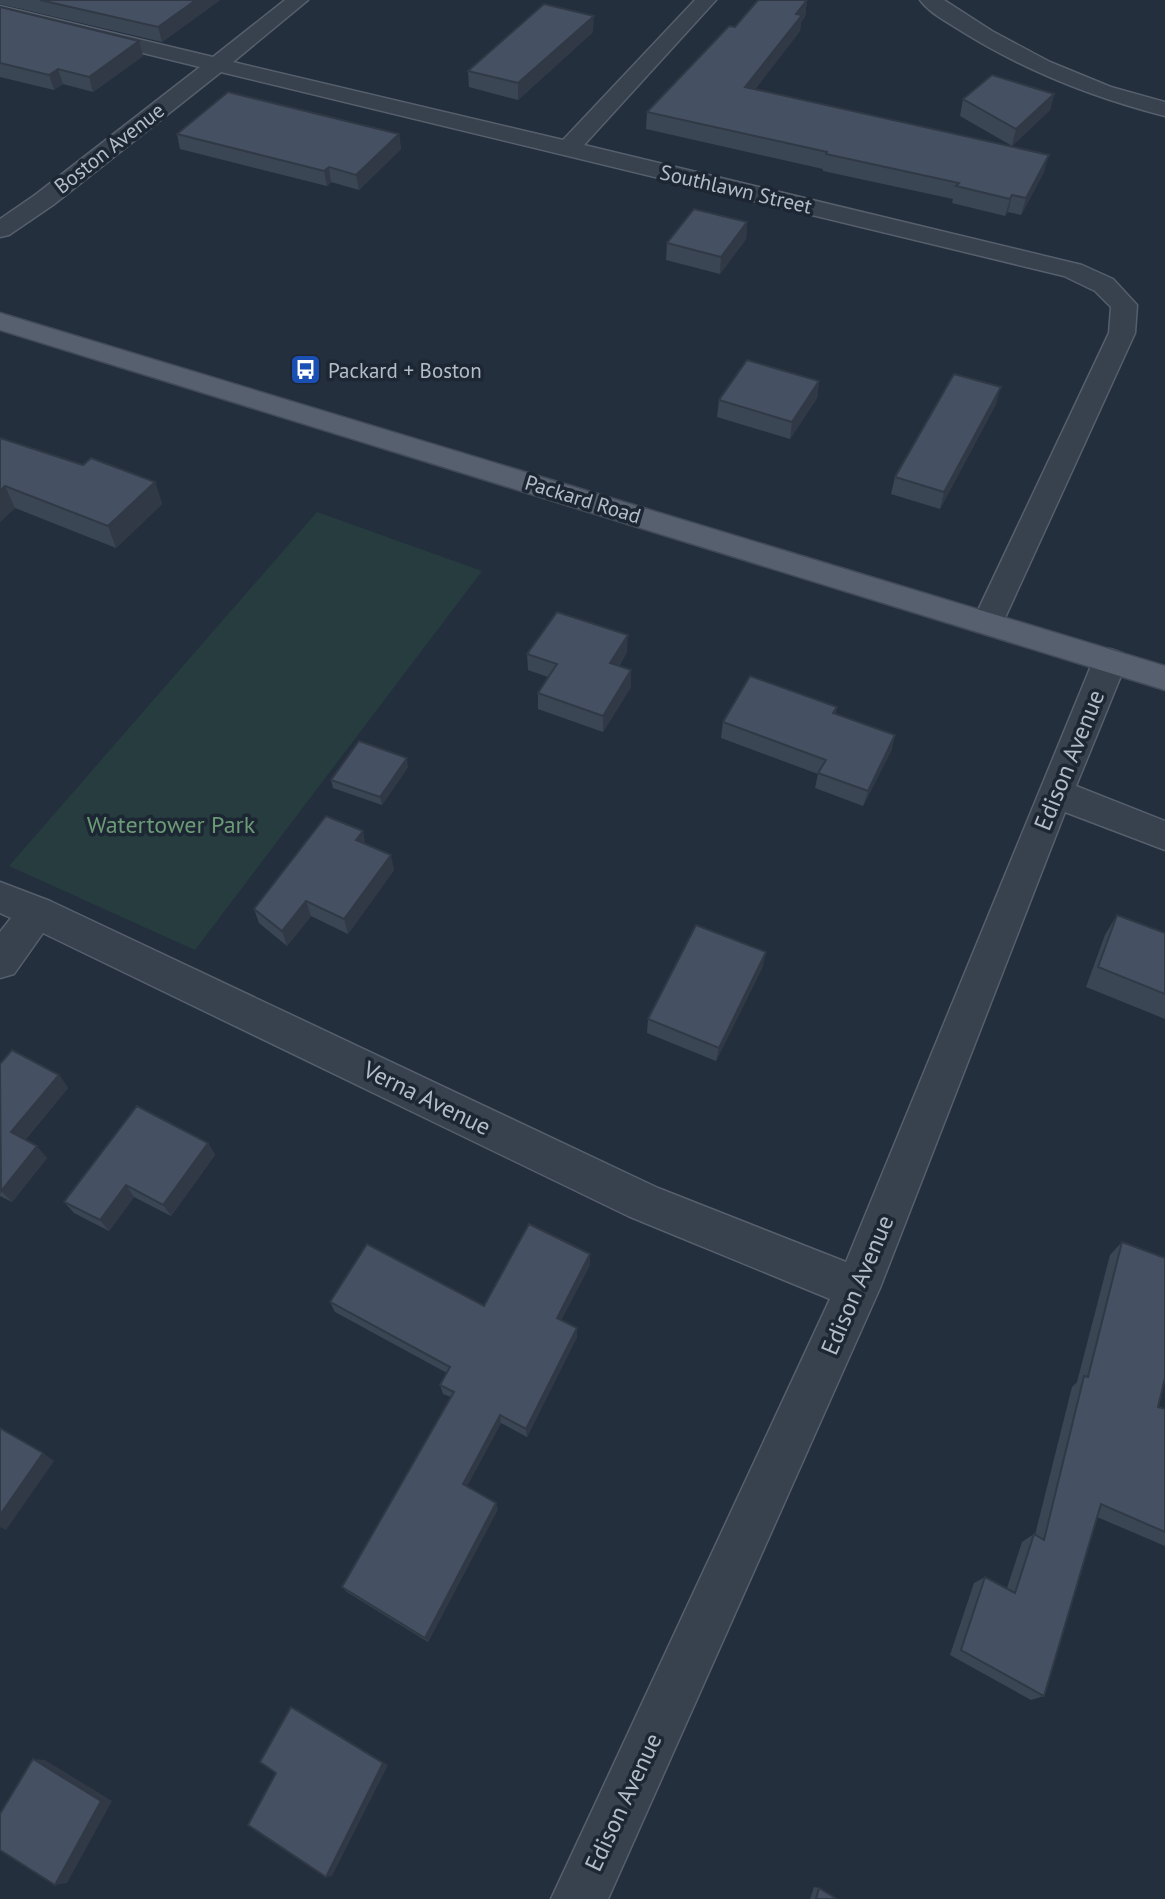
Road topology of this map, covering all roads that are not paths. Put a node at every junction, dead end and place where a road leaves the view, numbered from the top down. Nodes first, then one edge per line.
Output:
1 (298, 0) edge
2 (706, 0) edge
3 (930, 0) edge
4 (0, 12) edge
5 (216, 64) junction
6 (1165, 109) edge
7 (568, 149) junction
8 (0, 230) edge
9 (0, 321) edge
10 (988, 623) junction
11 (1110, 661) junction
12 (1165, 678) edge
13 (1055, 793) junction
14 (1165, 836) edge
15 (18, 904) edge
16 (0, 962) edge
17 (858, 1288) junction
18 (579, 1899) edge

1 - 5 street, Boston Avenue
2 - 7 street
3 - 6 street
4 - 5 street, Southlawn Street
5 - 7 street, Southlawn Street
5 - 8 street, Boston Avenue
7 - 10 street, Southlawn Street
9 - 10 main road, Packard Road
10 - 11 main road, Packard Road
11 - 12 main road, Packard Road
11 - 13 street, Edison Avenue
13 - 14 street
13 - 17 street, Edison Avenue
15 - 16 street
15 - 17 street, Verna Avenue
17 - 18 street, Edison Avenue

